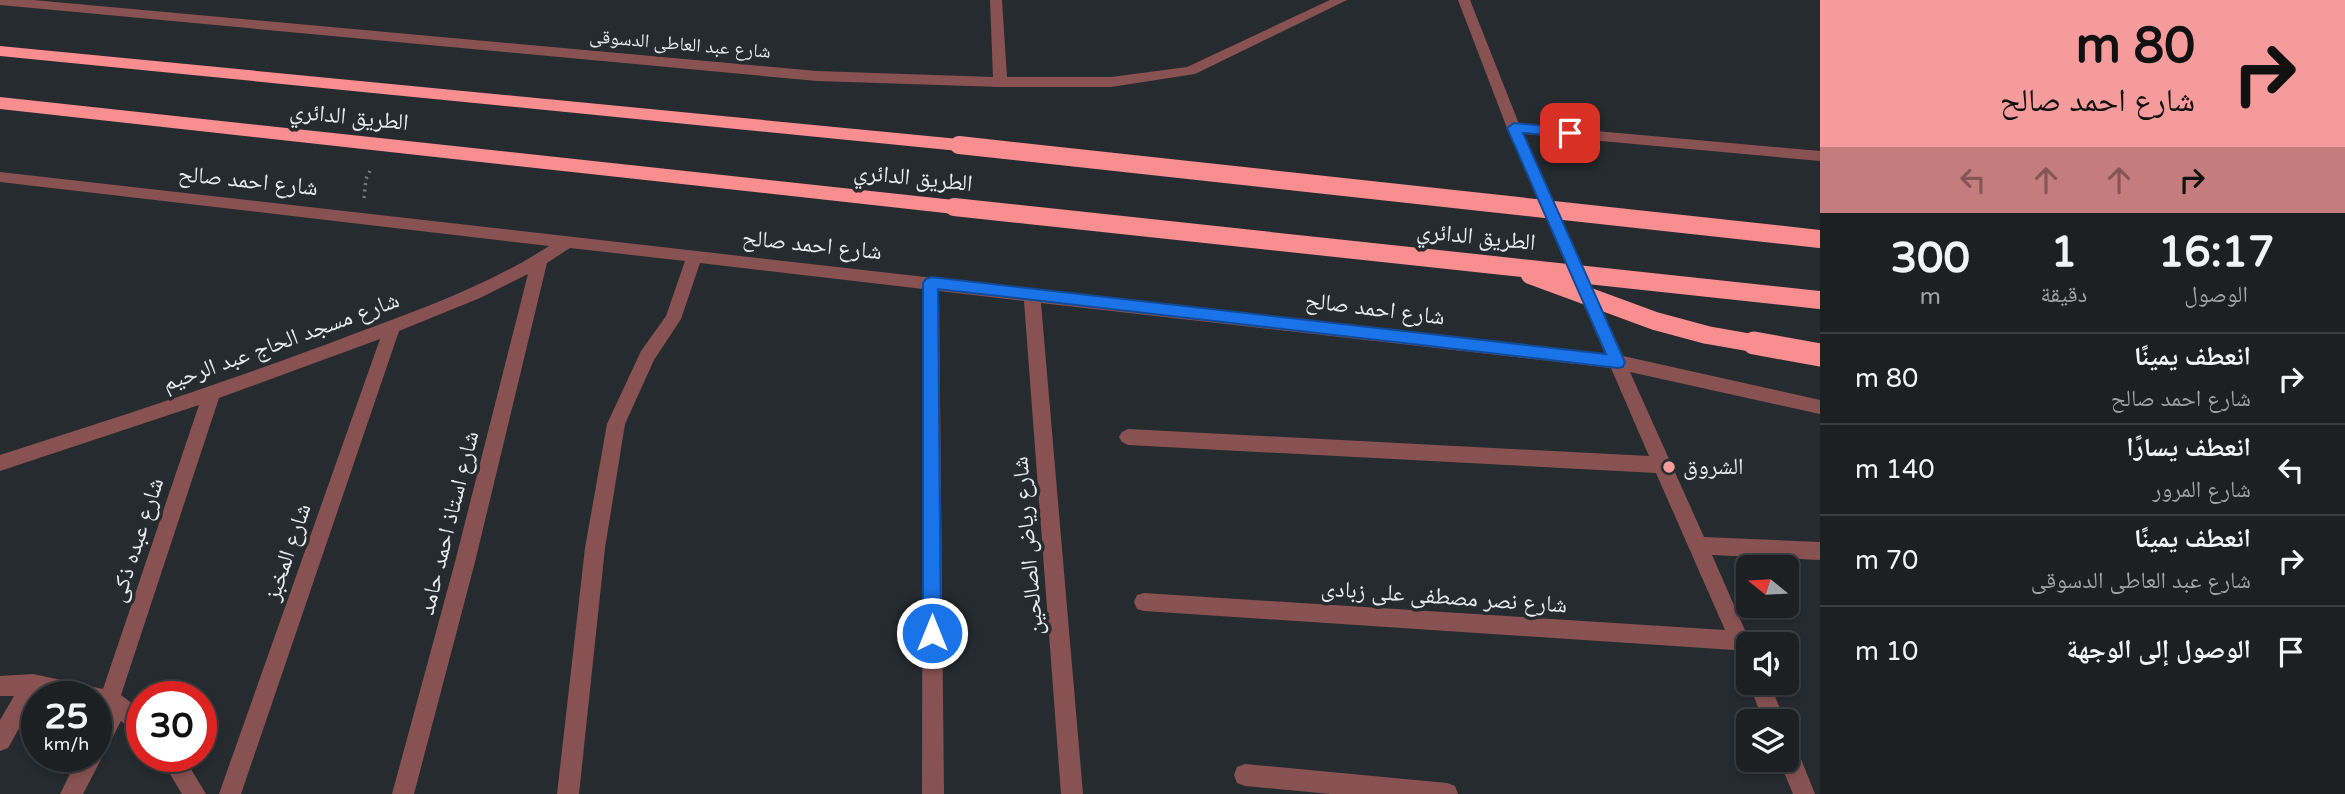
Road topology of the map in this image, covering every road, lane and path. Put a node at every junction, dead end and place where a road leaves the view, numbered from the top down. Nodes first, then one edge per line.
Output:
1 (996, 0) edge
2 (1341, 0) edge
3 (1464, 0) edge
4 (0, 1) edge
5 (0, 51) edge
6 (1000, 82) junction
7 (0, 103) edge
8 (1514, 128) junction
9 (384, 145) junction
10 (1820, 156) edge
11 (0, 177) edge
12 (364, 198) dead end
13 (1820, 239) edge
14 (567, 242) junction
15 (694, 256) junction
16 (539, 262) junction
17 (1508, 265) junction
18 (931, 283) junction
19 (1032, 294) junction
20 (1820, 300) edge
21 (392, 327) junction
22 (1820, 355) edge
23 (1618, 362) junction
24 (211, 394) junction
25 (1820, 407) edge
26 (1128, 438) dead end
27 (0, 463) edge
28 (1663, 465) junction
29 (1698, 546) junction
30 (1820, 551) edge
31 (1144, 602) dead end
32 (1736, 632) edge
33 (1736, 649) edge
34 (112, 681) edge
35 (21, 685) edge
36 (0, 686) edge
37 (21, 704) edge
38 (0, 740) edge
39 (83, 772) edge
40 (181, 772) edge
41 (1795, 772) edge
42 (1245, 775) dead end
43 (71, 794) edge
44 (195, 794) edge
45 (230, 794) edge
46 (403, 794) edge
47 (568, 794) edge
48 (933, 794) edge
49 (1072, 794) edge
50 (1447, 794) edge
51 (1804, 794) edge

1 - 6 street
2 - 6 street, شارع عبد العاطى الدسوقى
3 - 8 street
4 - 6 street, شارع عبد العاطى الدسوقى
5 - 13 highway, الطريق الدائري, bridge
7 - 9 highway, الطريق الدائري
8 - 10 street
8 - 23 street
9 - 12 path
9 - 17 highway, الطريق الدائري, bridge
11 - 14 street, شارع احمد صالح
14 - 15 street, شارع احمد صالح
14 - 16 street, شارع مسجد الحاج عبد الرحيم
15 - 18 street, شارع احمد صالح
15 - 47 street
16 - 21 street, شارع مسجد الحاج عبد الرحيم
16 - 46 street, شارع استاذ احمد حامد
17 - 20 highway, الطريق الدائري, bridge
17 - 22 highway, bridge
18 - 19 street, شارع احمد صالح
18 - 48 street
19 - 23 street, شارع احمد صالح
19 - 49 street, شارع رياض الصالحين
21 - 24 street, شارع مسجد الحاج عبد الرحيم
21 - 45 street, شارع المخبز
23 - 25 street, شارع احمد صالح
23 - 28 street
24 - 27 street, شارع مسجد الحاج عبد الرحيم
24 - 34 street, شارع عبده ذكى
26 - 28 street
28 - 29 street
29 - 30 street
29 - 32 street
31 - 33 street, شارع نصر مصطفى على زبادى
35 - 36 street
37 - 38 street
39 - 43 street
40 - 44 street
41 - 51 street
42 - 50 street

